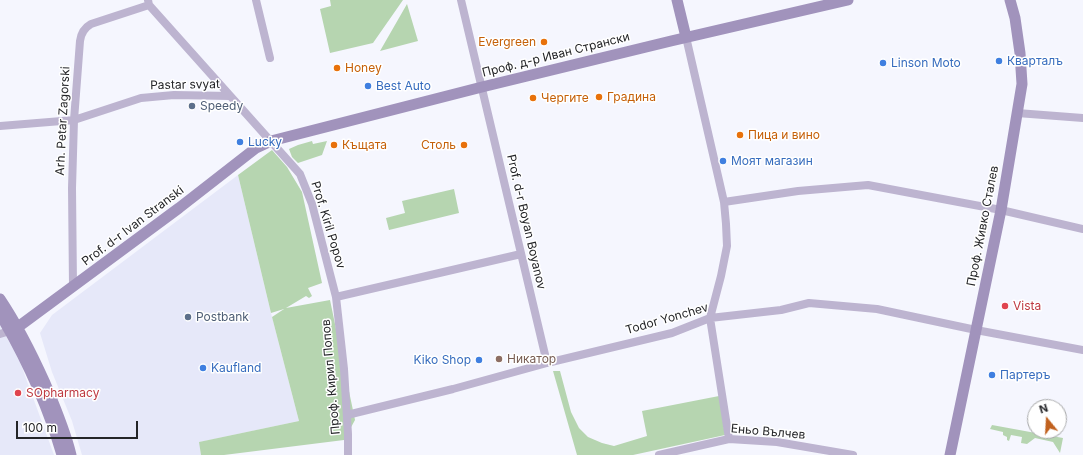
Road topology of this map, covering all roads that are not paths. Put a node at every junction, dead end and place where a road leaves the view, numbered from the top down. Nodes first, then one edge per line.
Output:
1 (256, 0) edge
2 (461, 0) edge
3 (677, 0) edge
4 (848, 0) edge
5 (1010, 0) edge
6 (149, 2) edge
7 (686, 38) junction
8 (270, 58) dead end
9 (482, 87) junction
10 (230, 96) junction
11 (1017, 113) junction
12 (1083, 118) edge
13 (74, 120) junction
14 (0, 126) edge
15 (271, 140) junction
16 (724, 202) junction
17 (1001, 210) junction
18 (1083, 229) edge
19 (521, 254) junction
20 (73, 286) junction
21 (336, 297) junction
22 (0, 299) edge
23 (0, 314) edge
24 (710, 318) junction
25 (976, 330) junction
26 (9, 331) edge
27 (1083, 350) edge
28 (547, 363) junction
29 (347, 415) junction
30 (729, 439) junction
31 (62, 455) edge
32 (71, 455) edge
33 (348, 455) edge
34 (659, 455) edge
35 (853, 455) edge
36 (950, 455) edge

1 - 8 street
2 - 9 street, Prof. d-r Boyan Boyanov
3 - 7 street
4 - 7 street, Проф. д-р Иван Странски
5 - 11 street, Проф. Живко Сталев
6 - 10 street, Prof. Kiril Popov
6 - 13 street, Arh. Petar Zagorski
7 - 9 street, Проф. д-р Иван Странски
7 - 16 street
9 - 15 street, Проф. д-р Иван Странски
9 - 19 street, Prof. d-r Boyan Boyanov
10 - 13 street, Pastar svyat
10 - 15 street, Prof. Kiril Popov
11 - 12 street
11 - 17 street, Проф. Живко Сталев
13 - 14 street, Pastar svyat
13 - 20 street, Arh. Petar Zagorski
15 - 20 street, Prof. d-r Ivan Stranski
15 - 21 street, Prof. Kiril Popov
16 - 17 street
16 - 24 street
17 - 18 street
17 - 25 street, Проф. Живко Сталев
19 - 21 street
19 - 28 street, Prof. d-r Boyan Boyanov
20 - 26 street, Prof. d-r Ivan Stranski
21 - 29 street, Проф. Кирил Попов
22 - 26 street
23 - 26 street
24 - 25 street, Todor Yonchev
24 - 28 street, Todor Yonchev
24 - 30 street
25 - 27 street, Todor Yonchev
25 - 36 street, Проф. Живко Сталев
26 - 31 street
26 - 32 street
28 - 29 street, Todor Yonchev
29 - 33 street, Проф. Кирил Попов
30 - 34 street, Еньо Вълчев
30 - 35 street, Еньо Вълчев

